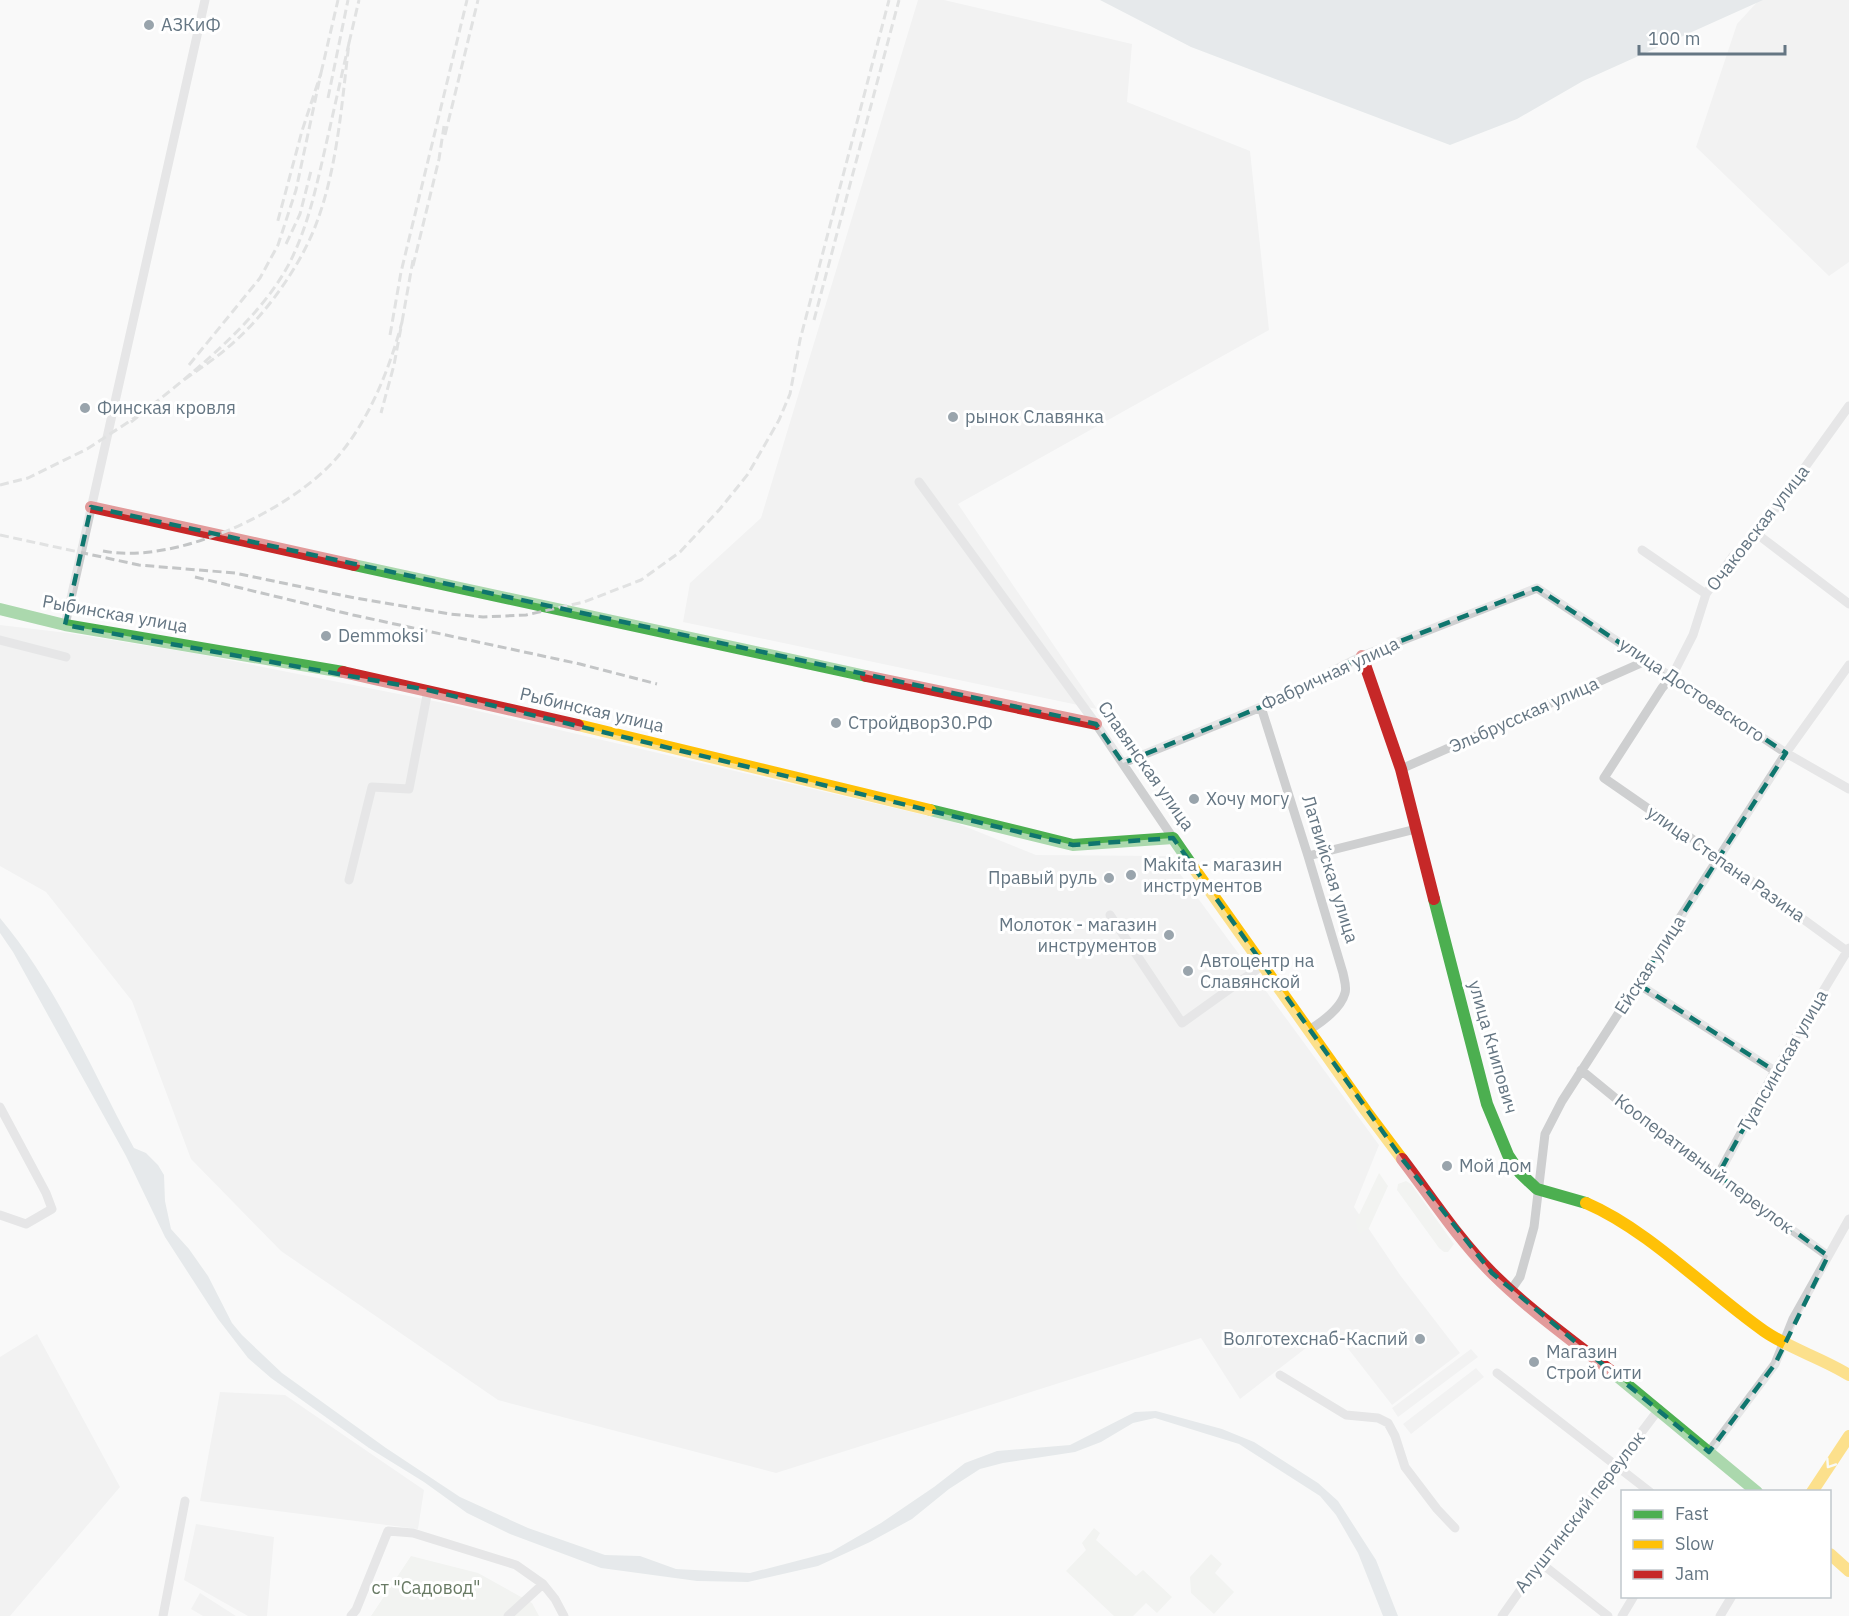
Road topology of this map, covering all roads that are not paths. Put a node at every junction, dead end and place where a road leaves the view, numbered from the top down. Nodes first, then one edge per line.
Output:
1 (205, 0) edge
2 (1849, 406) edge
3 (1845, 420) edge
4 (919, 482) dead end
5 (91, 507) junction
6 (1757, 534) junction
7 (1642, 550) dead end
8 (1538, 588) joint
9 (1706, 594) junction
10 (1849, 604) edge
11 (0, 609) edge
12 (65, 625) junction
13 (0, 640) edge
14 (1362, 656) junction
15 (66, 657) dead end
16 (1648, 660) junction
17 (1849, 665) edge
18 (1672, 676) junction
19 (428, 690) junction
20 (1261, 707) junction
21 (1096, 724) junction
22 (1786, 753) junction
23 (1123, 763) junction
24 (1401, 769) junction
25 (1604, 778) joint
26 (1849, 789) edge
27 (1416, 829) junction
28 (1173, 838) junction
29 (1308, 856) junction
30 (1718, 856) junction
31 (350, 880) dead end
32 (1110, 915) dead end
33 (1848, 950) edge
34 (1263, 965) junction
35 (1638, 984) junction
36 (1309, 1030) junction
37 (1581, 1070) junction
38 (1775, 1071) junction
39 (0, 1107) edge
40 (1718, 1175) junction
41 (1538, 1190) junction
42 (0, 1215) edge
43 (1849, 1218) edge
44 (1828, 1256) junction
45 (1511, 1290) junction
46 (1784, 1343) junction
47 (1497, 1373) dead end
48 (1280, 1375) dead end
49 (1849, 1375) edge
50 (1659, 1409) junction
51 (1849, 1436) edge
52 (1709, 1452) junction
53 (1617, 1464) junction
54 (1649, 1490) edge
55 (1756, 1490) edge
56 (1813, 1490) edge
57 (185, 1501) dead end
58 (1455, 1528) dead end
59 (1831, 1555) edge
60 (1542, 1564) junction
61 (1849, 1571) edge
62 (543, 1584) junction
63 (1633, 1598) edge
64 (1731, 1598) edge
65 (163, 1616) edge
66 (351, 1616) edge
67 (508, 1616) edge
68 (564, 1616) edge
69 (1502, 1616) edge
70 (1608, 1616) edge
71 (1622, 1616) edge
72 (1720, 1616) edge

1 - 5 street
2 - 3 street, Очаковская улица
3 - 6 street, Очаковская улица
4 - 21 street, Славянская улица
5 - 12 street
5 - 21 main road
6 - 9 street, Очаковская улица
6 - 10 street
7 - 9 street
8 - 14 street, Фабричная улица
8 - 16 street, улица Достоевского
9 - 18 street, Очаковская улица
11 - 12 main road, Рыбинская улица
12 - 19 main road, Рыбинская улица
13 - 15 street
14 - 20 street, Фабричная улица
14 - 24 main road, улица Книпович
16 - 18 street, улица Достоевского
16 - 24 street, Эльбрусская улица
17 - 22 street, Ейская улица
18 - 22 street, улица Достоевского
18 - 25 street, Очаковская улица
19 - 28 main road, Рыбинская улица
19 - 31 street
20 - 23 street, Фабричная улица
20 - 29 street, Латвийская улица
21 - 23 street, Славянская улица
22 - 26 street, улица Достоевского
22 - 30 street, Ейская улица
23 - 28 street, Славянская улица
24 - 27 main road, улица Книпович
25 - 30 street, улица Степана Разина
27 - 29 street
27 - 41 main road, улица Книпович
28 - 34 main road, Славянская улица
29 - 36 street, Латвийская улица
30 - 33 street, улица Степана Разина
30 - 35 street, Ейская улица
32 - 34 street
33 - 38 street, Туапсинская улица
34 - 36 main road, Славянская улица
35 - 37 street, Ейская улица
35 - 38 street
36 - 45 main road, Славянская улица
37 - 40 street, Кооперативный переулок
37 - 41 street, Ейская улица
38 - 40 street, Туапсинская улица
39 - 42 street
40 - 44 street, Кооперативный переулок
41 - 45 street, Ейская улица
41 - 46 main road
43 - 44 street
44 - 46 street
45 - 50 main road
46 - 49 main road
46 - 52 street
47 - 53 street
48 - 58 street
50 - 52 main road
50 - 53 street, Алуштинский переулок
51 -> 56 main road
52 - 55 main road
53 - 54 street
53 - 60 street, Алуштинский переулок
57 - 65 street
59 - 61 main road
60 - 69 street, Алуштинский переулок
60 - 70 street
62 - 66 street
62 - 67 street
62 - 68 street
63 - 71 street
64 - 72 street

